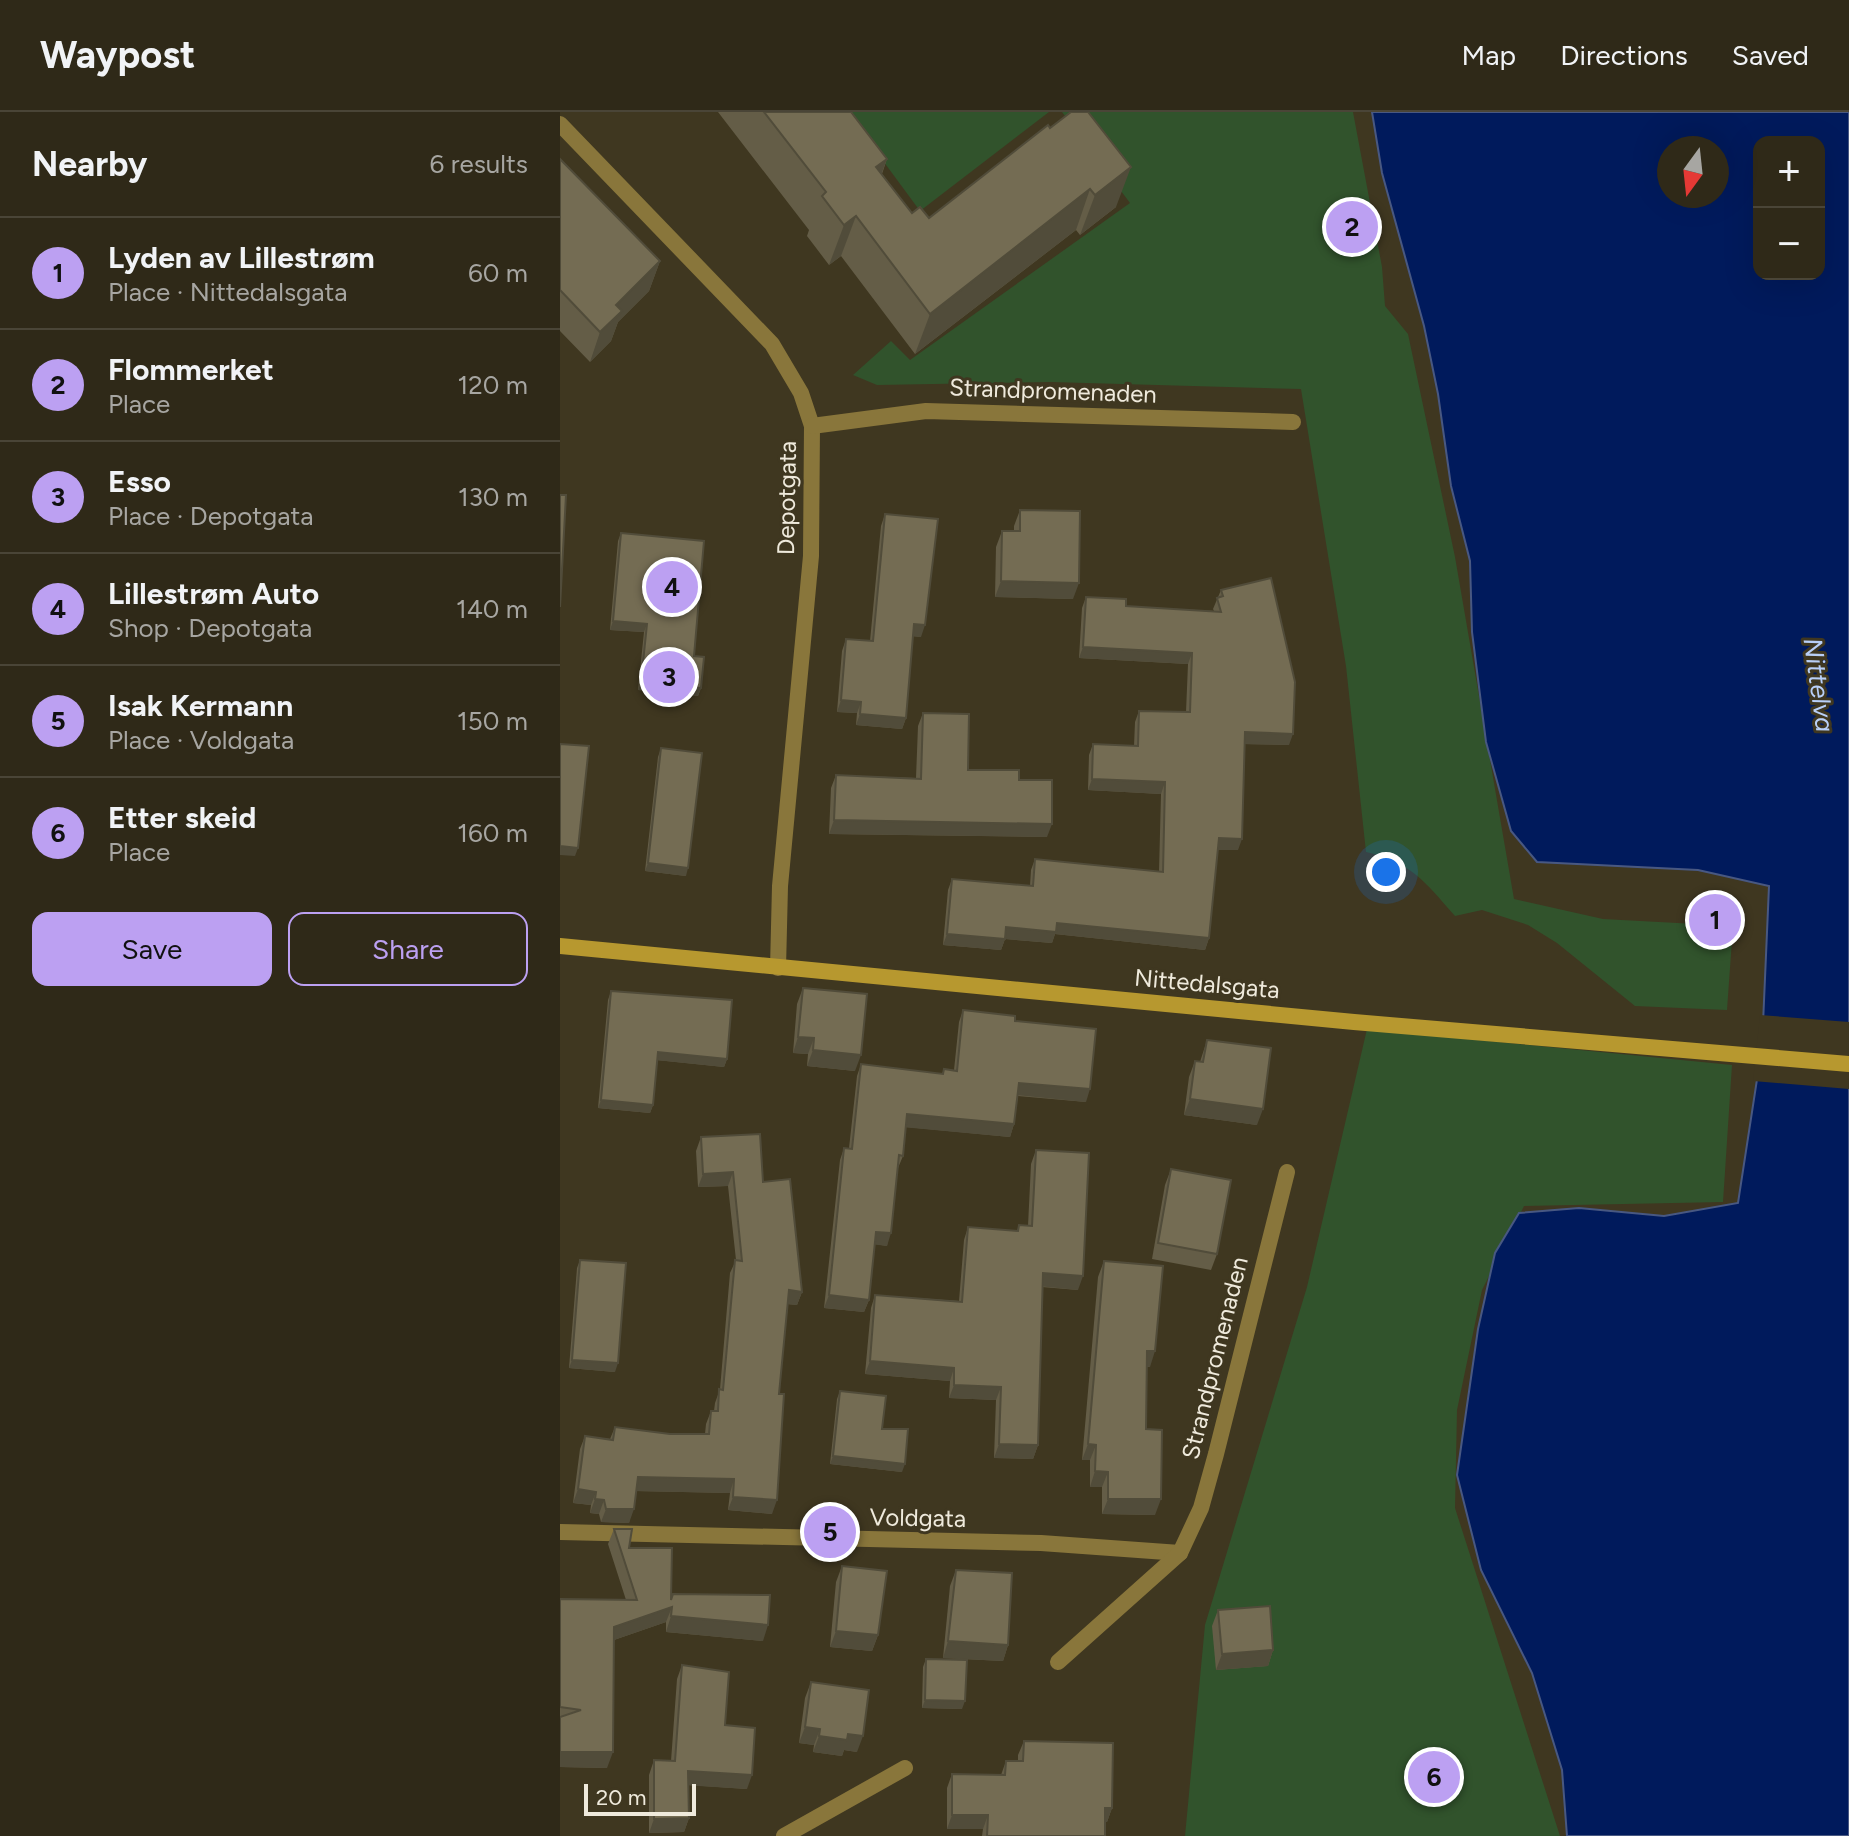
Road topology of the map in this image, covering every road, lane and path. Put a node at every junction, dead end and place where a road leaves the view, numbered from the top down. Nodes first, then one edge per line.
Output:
1 (560, 124) edge
2 (1293, 422) dead end
3 (812, 426) junction
4 (560, 946) edge
5 (778, 968) junction
6 (1849, 1064) edge
7 (1287, 1172) dead end
8 (560, 1532) edge
9 (1180, 1553) junction
10 (1058, 1662) dead end
11 (905, 1768) dead end
12 (784, 1836) edge

1 - 3 street, Depotgata
2 - 3 street, Strandpromenaden
3 - 5 street, Depotgata
4 - 5 main road, Nittedalsgata
5 - 6 main road, Nittedalsgata
7 - 9 street, Strandpromenaden
8 - 9 street, Voldgata
9 - 10 street
11 - 12 street

